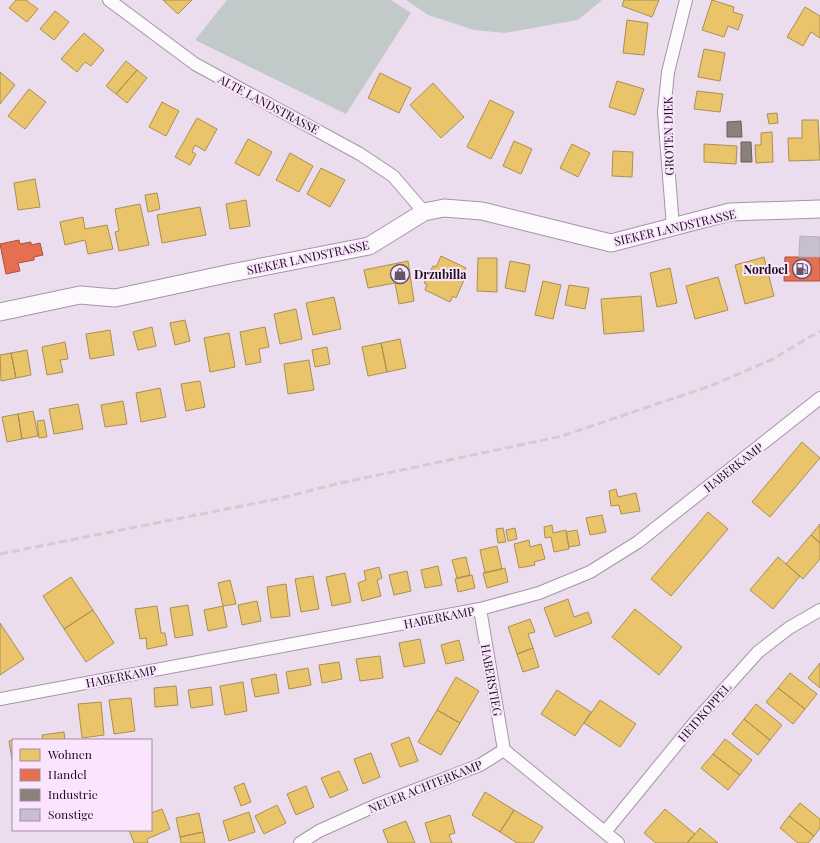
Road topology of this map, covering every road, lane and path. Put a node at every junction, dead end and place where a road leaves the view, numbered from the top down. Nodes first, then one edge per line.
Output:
1 (109, 0) edge
2 (686, 0) edge
3 (820, 209) edge
4 (424, 212) junction
5 (673, 227) junction
6 (0, 312) edge
7 (820, 398) edge
8 (480, 609) junction
9 (820, 610) edge
10 (0, 699) edge
11 (504, 750) junction
12 (605, 832) junction
13 (300, 843) edge
14 (618, 843) edge

1 - 4 street, ALTE LANDSTRASSE
2 - 5 street, GROTEN DIEK
3 - 5 street, SIEKER LANDSTRASSE
4 - 5 street, SIEKER LANDSTRASSE
4 - 6 street, SIEKER LANDSTRASSE
7 - 8 street, HABERKAMP
8 - 10 street, HABERKAMP
8 - 11 street, HABERSTIEG
9 - 12 street, HEIDKOPPEL
11 - 12 street
11 - 13 street, NEUER ACHTERKAMP
12 - 14 street

